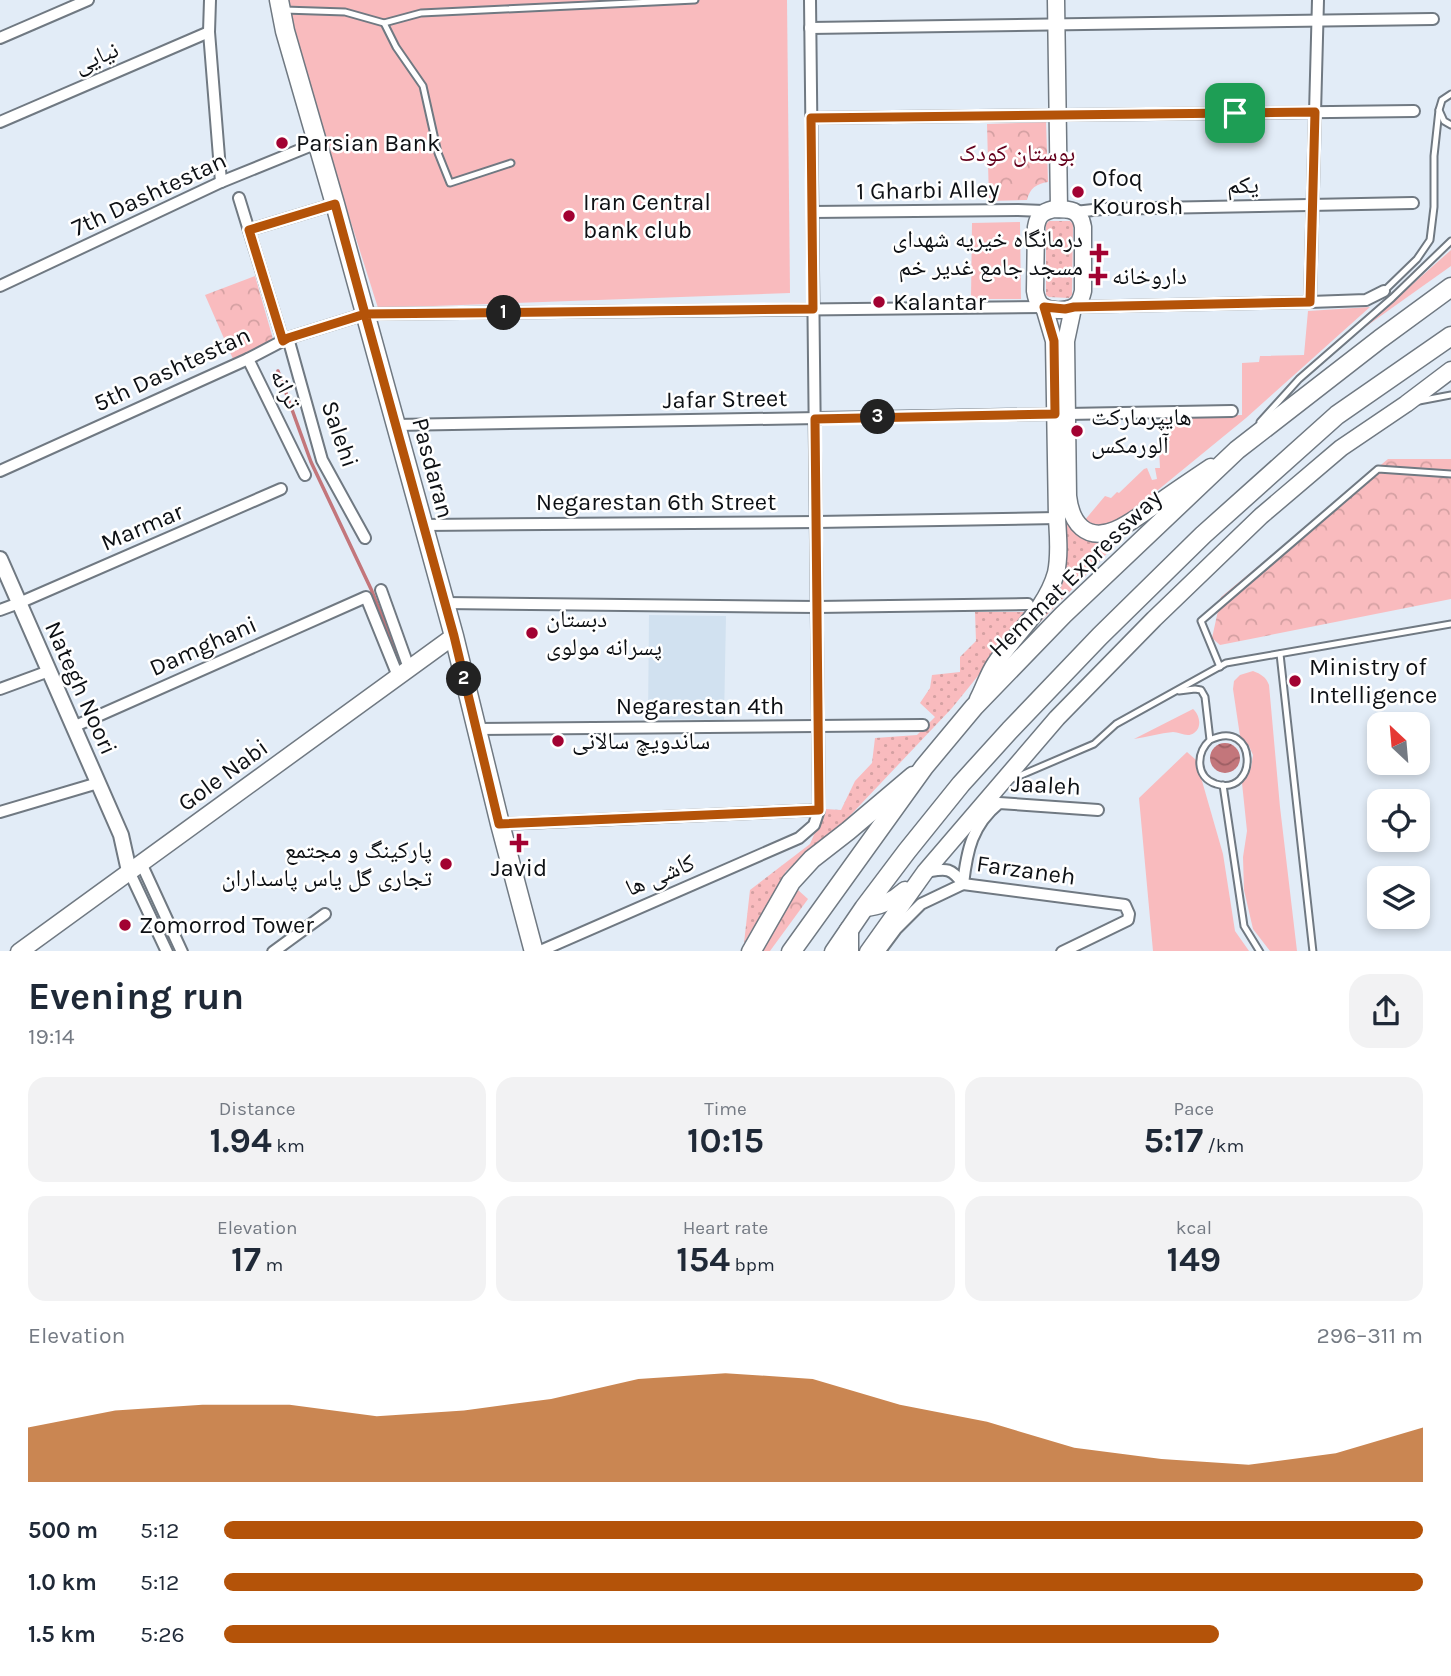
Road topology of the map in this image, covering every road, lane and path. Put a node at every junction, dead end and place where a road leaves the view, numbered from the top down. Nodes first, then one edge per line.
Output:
1 (88, 0) edge
2 (209, 0) edge
3 (695, 0) edge
4 (810, 0) edge
5 (1056, 0) edge
6 (1318, 0) edge
7 (280, 5) edge
8 (1433, 19) dead end
9 (1317, 21) junction
10 (384, 23) junction
11 (1056, 24) junction
12 (810, 27) junction
13 (209, 32) junction
14 (0, 38) edge
15 (1451, 94) edge
16 (1439, 110) junction
17 (1414, 111) dead end
18 (1315, 112) junction
19 (1057, 114) junction
20 (811, 118) junction
21 (0, 122) edge
22 (1449, 124) edge
23 (1451, 131) edge
24 (317, 143) junction
25 (511, 163) dead end
26 (221, 182) junction
27 (239, 198) dead end
28 (1413, 203) dead end
29 (335, 204) junction
30 (1313, 205) junction
31 (1051, 210) junction
32 (812, 212) junction
33 (1075, 212) junction
34 (249, 230) junction
35 (1451, 242) edge
36 (0, 286) edge
37 (1451, 287) edge
38 (1384, 291) joint
39 (1310, 302) junction
40 (1044, 307) junction
41 (1074, 307) junction
42 (813, 309) junction
43 (365, 314) junction
44 (1451, 336) edge
45 (285, 340) junction
46 (248, 359) junction
47 (1451, 370) edge
48 (1451, 395) edge
49 (1406, 404) junction
50 (1232, 411) dead end
51 (1061, 414) junction
52 (815, 419) junction
53 (395, 425) junction
54 (1237, 450) junction
55 (0, 471) edge
56 (1451, 474) edge
57 (305, 475) dead end
58 (281, 489) dead end
59 (1057, 518) junction
60 (816, 522) junction
61 (423, 525) junction
62 (365, 538) dead end
63 (0, 559) edge
64 (381, 590) dead end
65 (19, 603) junction
66 (444, 603) junction
67 (1028, 604) dead end
68 (817, 607) junction
69 (0, 610) edge
70 (1451, 624) edge
71 (454, 636) junction
72 (1280, 654) junction
73 (1220, 667) junction
74 (49, 671) junction
75 (403, 672) junction
76 (0, 690) edge
77 (1174, 692) junction
78 (974, 707) junction
79 (923, 725) dead end
80 (818, 726) junction
81 (73, 727) junction
82 (476, 729) junction
83 (1210, 740) junction
84 (924, 767) junction
85 (98, 783) junction
86 (1001, 784) junction
87 (1223, 785) junction
88 (819, 810) junction
89 (1098, 810) dead end
90 (0, 812) edge
91 (499, 824) junction
92 (135, 867) junction
93 (925, 872) junction
94 (963, 884) junction
95 (864, 908) junction
96 (325, 915) dead end
97 (849, 930) junction
98 (19, 951) edge
99 (167, 951) edge
100 (181, 951) edge
101 (273, 951) edge
102 (536, 951) edge
103 (751, 951) edge
104 (791, 951) edge
105 (834, 951) edge
106 (849, 951) edge
107 (868, 951) edge
108 (879, 951) edge
109 (1062, 951) edge
110 (1260, 951) edge
111 (1313, 951) edge

1 - 14 street
2 - 13 street
3 - 10 lane
4 - 12 street
5 - 11 main road
6 - 9 street
7 - 10 lane
7 - 24 main road, Pasdaran
8 - 9 street
9 - 11 street
9 - 18 street
10 - 25 lane
11 - 12 street
11 - 19 main road
12 - 20 street
13 - 21 street, نیایی
13 - 26 street
15 - 16 lane
16 - 22 lane
16 - 38 lane
17 - 18 street
18 - 19 street
18 - 30 street
19 - 20 street
19 - 31 main road
20 - 32 street
22 - 23 lane
24 - 26 street, 7th Dashtestan
24 - 29 main road, Pasdaran
26 - 36 street, 7th Dashtestan
27 - 34 street, Salehi
28 - 30 street, یکم
29 - 34 street
29 - 43 main road, Pasdaran
30 - 33 street, یکم
30 - 39 street
31 - 32 street, 1 Gharbi Alley
31 - 33 main road
31 - 40 main road
32 - 42 street
33 - 41 main road
34 - 45 street, Salehi
35 - 54 lane
37 - 54 main road, Hemmat Expressway
38 - 39 street
39 - 41 street
40 - 41 main road
40 - 42 street, 5th Dashtestan
40 - 51 main road
41 - 51 main road
42 - 43 street, 5th Dashtestan
42 - 52 street
43 - 45 street, 5th Dashtestan
43 - 53 main road, Pasdaran
44 - 95 main road
45 - 46 street, 5th Dashtestan
45 - 62 street, Salehi
46 - 55 street, 5th Dashtestan
46 - 57 street, ترانه
47 - 49 main road
48 - 49 lane
49 - 86 main road
50 - 51 street, Jafar Street
51 - 52 street, Jafar Street
51 - 54 main road
51 - 59 main road
52 - 53 street, Jafar Street
52 - 60 street
53 - 61 main road, Pasdaran
54 - 78 main road, Hemmat Expressway
56 - 73 lane
58 - 65 street, Marmar
59 - 60 street, Negarestan 6th Street
59 - 78 main road
60 - 61 street, Negarestan 6th Street
60 - 68 street
61 - 66 main road, Pasdaran
63 - 65 street, Nategh Noori
64 - 75 street
65 - 69 street, Marmar
65 - 74 street, Nategh Noori
66 - 68 street
66 - 71 main road, Pasdaran
67 - 68 street
68 - 80 street
70 - 72 lane
71 - 75 main road, Gole Nabi
71 - 82 main road, Pasdaran
72 - 73 lane
72 - 111 lane
73 - 77 lane
74 - 76 street
74 - 81 street, Nategh Noori
75 - 81 street, Damghani
75 - 92 main road, Gole Nabi
77 - 83 lane
77 - 86 lane
78 - 84 main road, Hemmat Expressway
79 - 80 street, Negarestan 4th
80 - 82 street, Negarestan 4th
80 - 88 street
81 - 85 street, Nategh Noori
82 - 91 main road, Pasdaran
83 - 87 lane
83 - 87 lane
84 - 103 main road
84 - 104 main road, Hemmat Expressway
85 - 90 street
85 - 92 street, Nategh Noori
86 - 93 main road
87 - 110 lane
88 - 91 street
88 - 102 street, کاشی ها
89 - 94 street, Jaaleh
91 - 102 main road, Pasdaran
92 - 98 main road, Gole Nabi
92 - 99 street
92 - 100 street
93 - 94 street, Farzaneh
93 - 95 main road
93 - 107 main road
94 - 108 street
94 - 109 street, Farzaneh
95 - 97 main road
96 - 101 street
97 - 105 main road
97 - 106 main road

